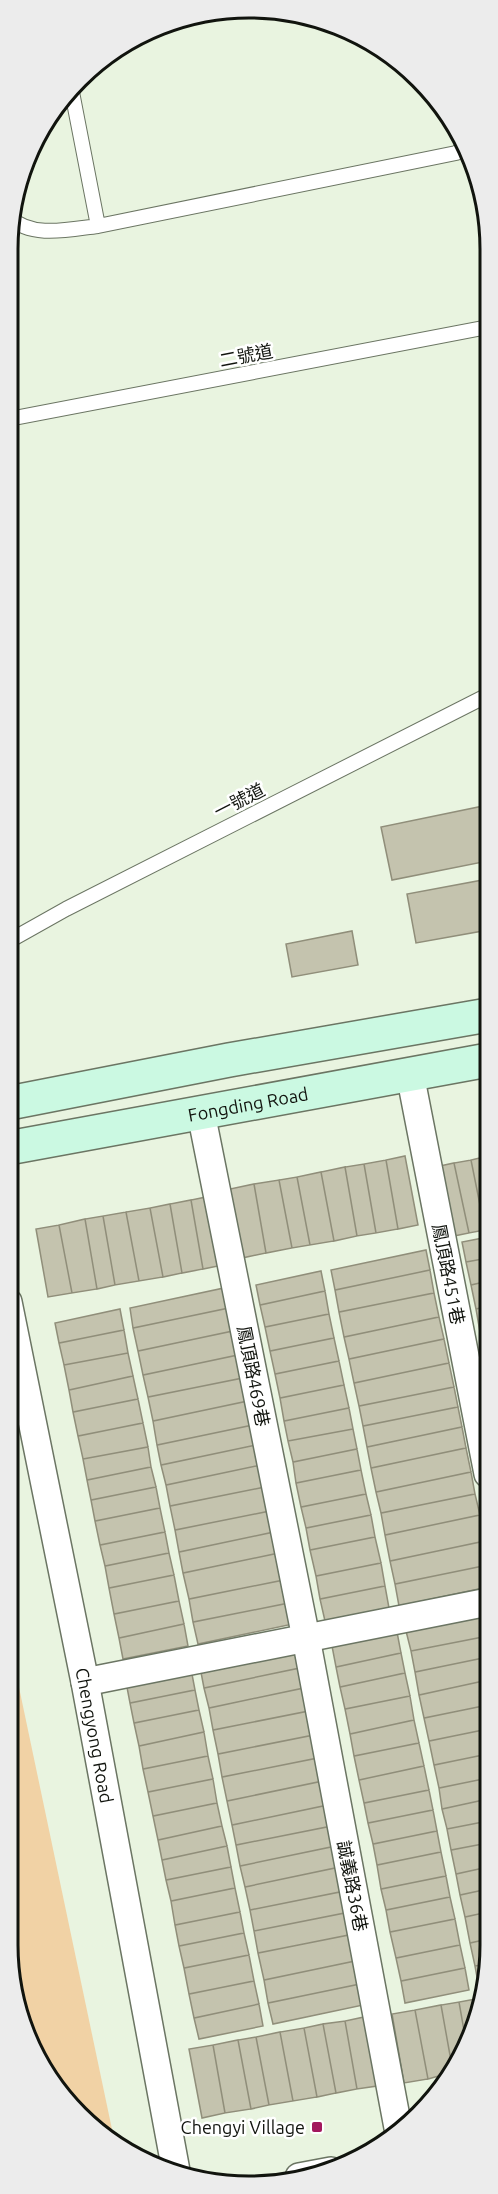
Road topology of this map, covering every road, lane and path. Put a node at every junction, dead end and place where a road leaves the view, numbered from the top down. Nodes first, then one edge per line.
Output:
1 (73, 99) edge
2 (458, 152) edge
3 (19, 224) edge
4 (98, 226) junction
5 (480, 329) edge
6 (18, 417) edge
7 (480, 699) edge
8 (18, 936) edge
9 (480, 1017) edge
10 (480, 1061) edge
11 (410, 1074) junction
12 (18, 1101) edge
13 (201, 1113) junction
14 (18, 1146) edge
15 (18, 1351) edge
16 (480, 1433) edge
17 (480, 1604) edge
18 (306, 1638) junction
19 (85, 1682) junction
20 (397, 2122) edge
21 (175, 2164) edge

1 - 4 lane
2 - 4 lane
3 - 4 lane
5 - 6 lane, 二號道
7 - 8 lane, 一號道
9 - 12 main road
10 - 11 main road, Fongding Road
11 - 13 main road, Fongding Road
11 - 16 street, 鳳頂路451巷
13 - 14 main road, Fongding Road
13 - 18 street, 鳳頂路469巷
15 - 19 street, Chengyong Road
17 - 18 street
18 - 19 street
18 - 20 street, 誠義路36巷
19 - 21 street, Chengyong Road

